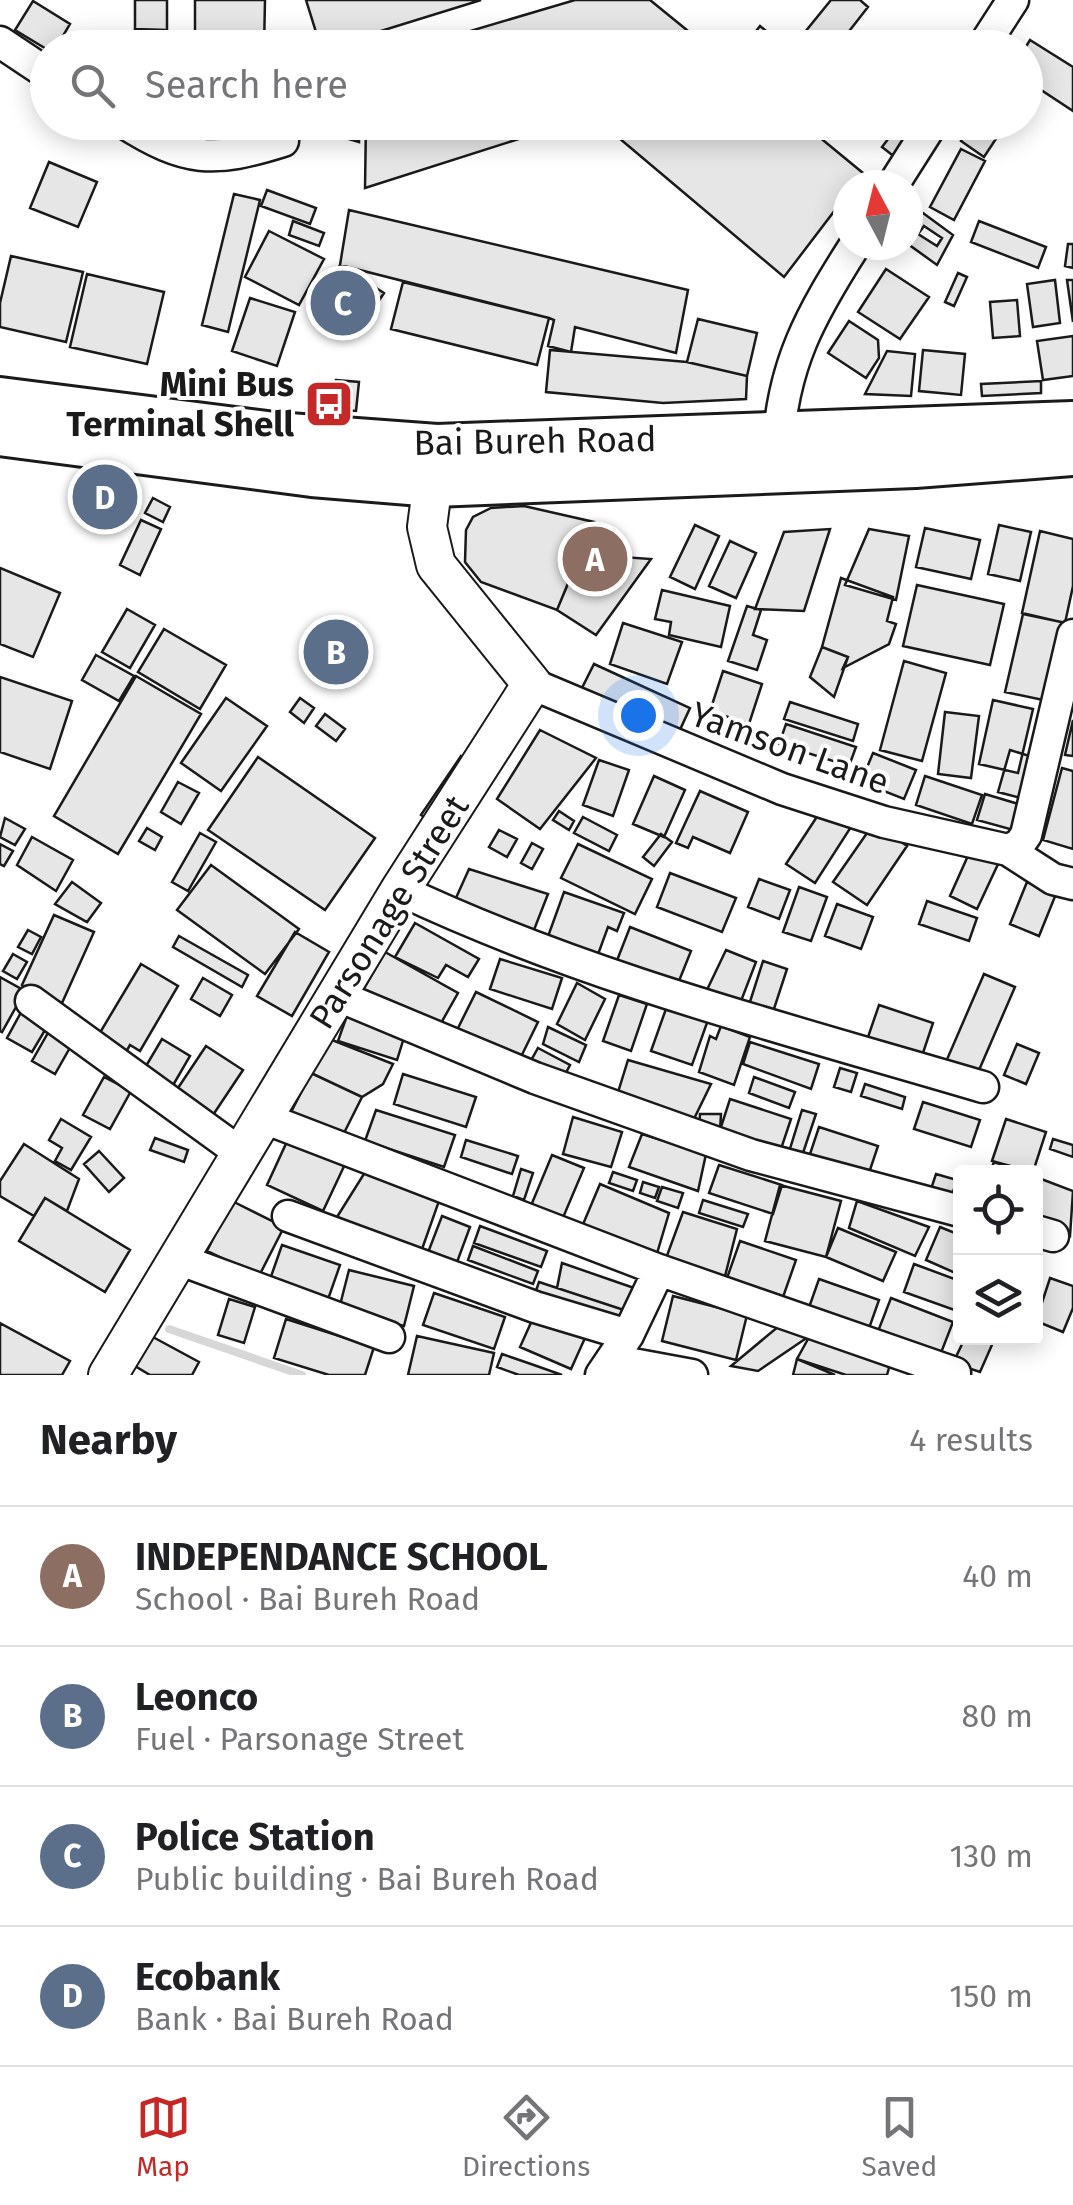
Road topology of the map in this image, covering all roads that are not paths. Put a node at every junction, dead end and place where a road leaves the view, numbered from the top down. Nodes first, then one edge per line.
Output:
1 (1012, 0) edge
2 (993, 30) edge
3 (0, 42) edge
4 (30, 62) edge
5 (155, 140) edge
6 (922, 140) edge
7 (282, 141) dead end
8 (903, 170) edge
9 (846, 260) edge
10 (0, 399) edge
11 (1073, 423) edge
12 (0, 434) edge
13 (778, 454) junction
14 (1073, 454) edge
15 (436, 465) junction
16 (1073, 635) edge
17 (532, 684) junction
18 (1017, 842) junction
19 (1073, 884) edge
20 (400, 890) junction
21 (336, 995) junction
22 (31, 1001) dead end
23 (984, 1087) dead end
24 (264, 1118) junction
25 (242, 1154) junction
26 (953, 1209) edge
27 (288, 1216) dead end
28 (178, 1259) junction
29 (659, 1270) junction
30 (389, 1338) dead end
31 (613, 1357) edge
32 (894, 1364) edge
33 (955, 1373) edge
34 (108, 1375) edge
35 (692, 1375) edge

1 - 2 street
3 - 4 street
5 - 7 street
6 - 8 street
9 - 13 street
10 - 15 highway, Bai Bureh Road
11 - 13 highway, Bai Bureh Road
12 - 15 highway
13 - 14 highway
13 - 15 highway, Bai Bureh Road
15 - 17 main road
16 - 18 street
17 - 18 street, Yamson Lane
17 - 20 main road, Parsonage Street
18 - 19 street
20 - 21 main road, Parsonage Street
20 - 23 street
21 - 24 main road, Parsonage Street
21 - 26 street
22 - 25 street
24 - 25 main road, Parsonage Street
24 - 29 street
25 - 28 main road, Parsonage Street
27 - 31 street
28 - 30 street
28 - 34 main road, Parsonage Street
29 - 31 street
29 - 32 street
31 - 35 street
32 - 33 street

